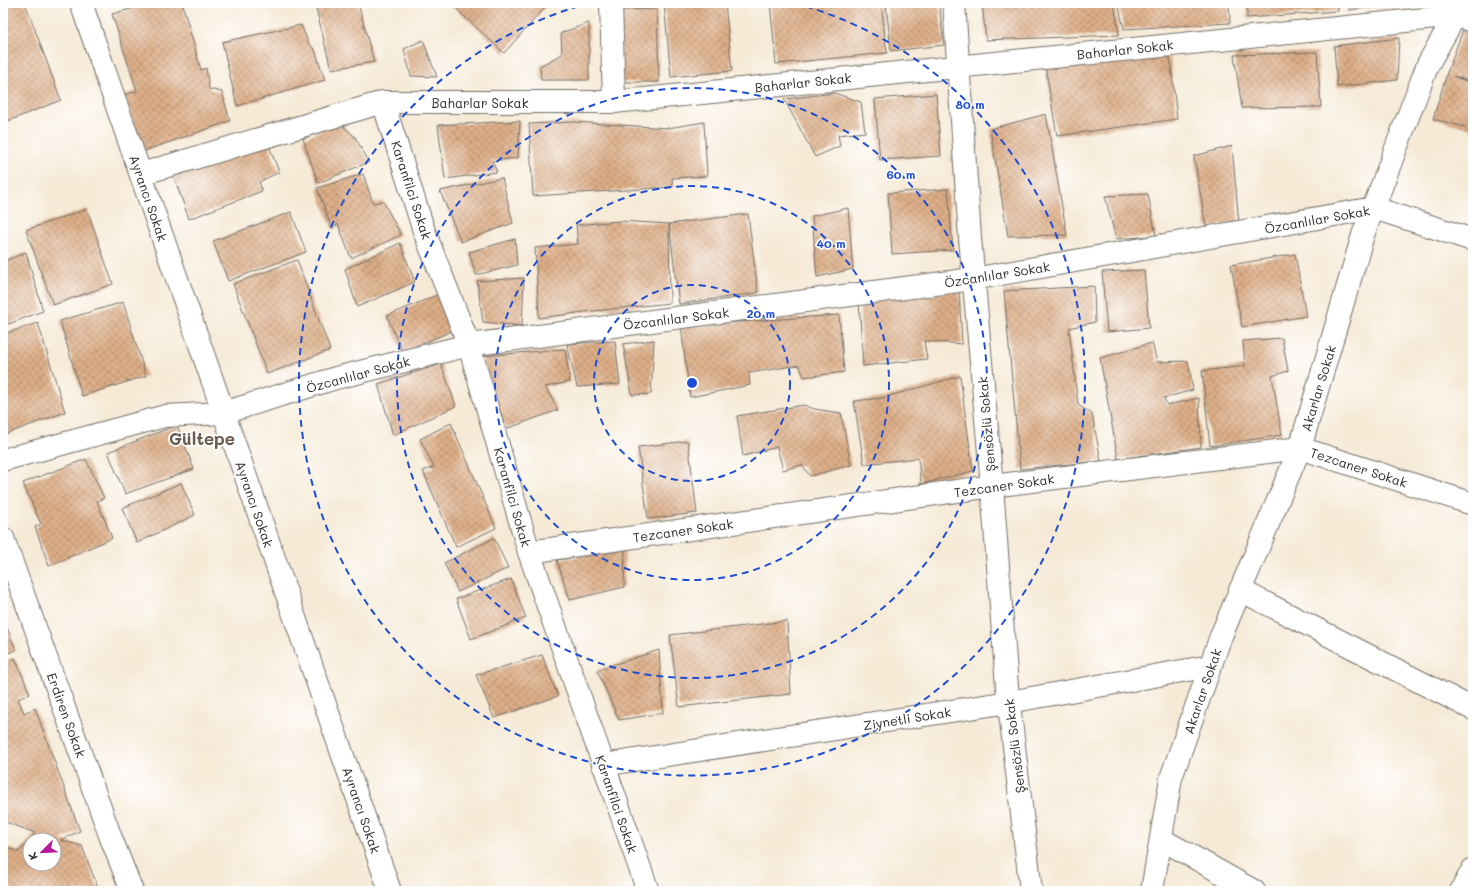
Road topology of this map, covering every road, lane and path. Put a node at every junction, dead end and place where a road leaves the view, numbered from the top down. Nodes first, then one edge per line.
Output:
1 (81, 3) edge
2 (611, 3) edge
3 (954, 3) edge
4 (1462, 14) edge
5 (958, 66) junction
6 (383, 102) junction
7 (614, 102) junction
8 (141, 174) junction
9 (1374, 208) junction
10 (1473, 240) edge
11 (973, 279) junction
12 (469, 345) junction
13 (223, 413) junction
14 (1300, 448) junction
15 (3, 460) edge
16 (992, 486) junction
17 (1473, 504) edge
18 (3, 538) edge
19 (529, 552) junction
20 (1240, 590) junction
21 (1210, 666) junction
22 (1009, 702) junction
23 (1473, 709) edge
24 (603, 765) junction
25 (1161, 839) junction
26 (1473, 869) edge
27 (132, 891) edge
28 (390, 891) edge
29 (648, 891) edge
30 (1031, 891) edge
31 (1152, 891) edge
32 (1254, 891) edge
33 (1461, 891) edge

1 - 8 street, Ayrancı Sokak
2 - 7 street
3 - 5 street, Şensözlü Sokak
4 - 5 street, Baharlar Sokak
4 - 9 street, Akarlar Sokak
5 - 7 street, Baharlar Sokak
5 - 11 street, Şensözlü Sokak
6 - 7 street, Baharlar Sokak
6 - 8 street, Baharlar Sokak
6 - 12 street, Karanfilci Sokak
8 - 13 street, Ayrancı Sokak
9 - 10 street, Özcanlılar Sokak
9 - 11 street, Özcanlılar Sokak
9 - 14 street, Akarlar Sokak
11 - 12 street, Özcanlılar Sokak
11 - 16 street, Şensözlü Sokak
12 - 13 street, Özcanlılar Sokak
12 - 19 street, Karanfilci Sokak
13 - 15 street, Özcanlılar Sokak
13 - 28 street, Ayrancı Sokak
14 - 16 street, Tezcaner Sokak
14 - 17 street, Tezcaner Sokak
14 - 20 street, Akarlar Sokak
16 - 19 street, Tezcaner Sokak
16 - 22 street, Şensözlü Sokak
18 - 27 street, Erdiren Sokak
19 - 24 street, Karanfilci Sokak
20 - 21 street, Akarlar Sokak
20 - 23 street
21 - 22 street, Ziynetli Sokak
21 - 25 street, Akarlar Sokak
22 - 24 street, Ziynetli Sokak
22 - 30 street, Şensözlü Sokak
24 - 29 street, Karanfilci Sokak
25 - 31 street, Akarlar Sokak
25 - 32 street
26 - 33 street

